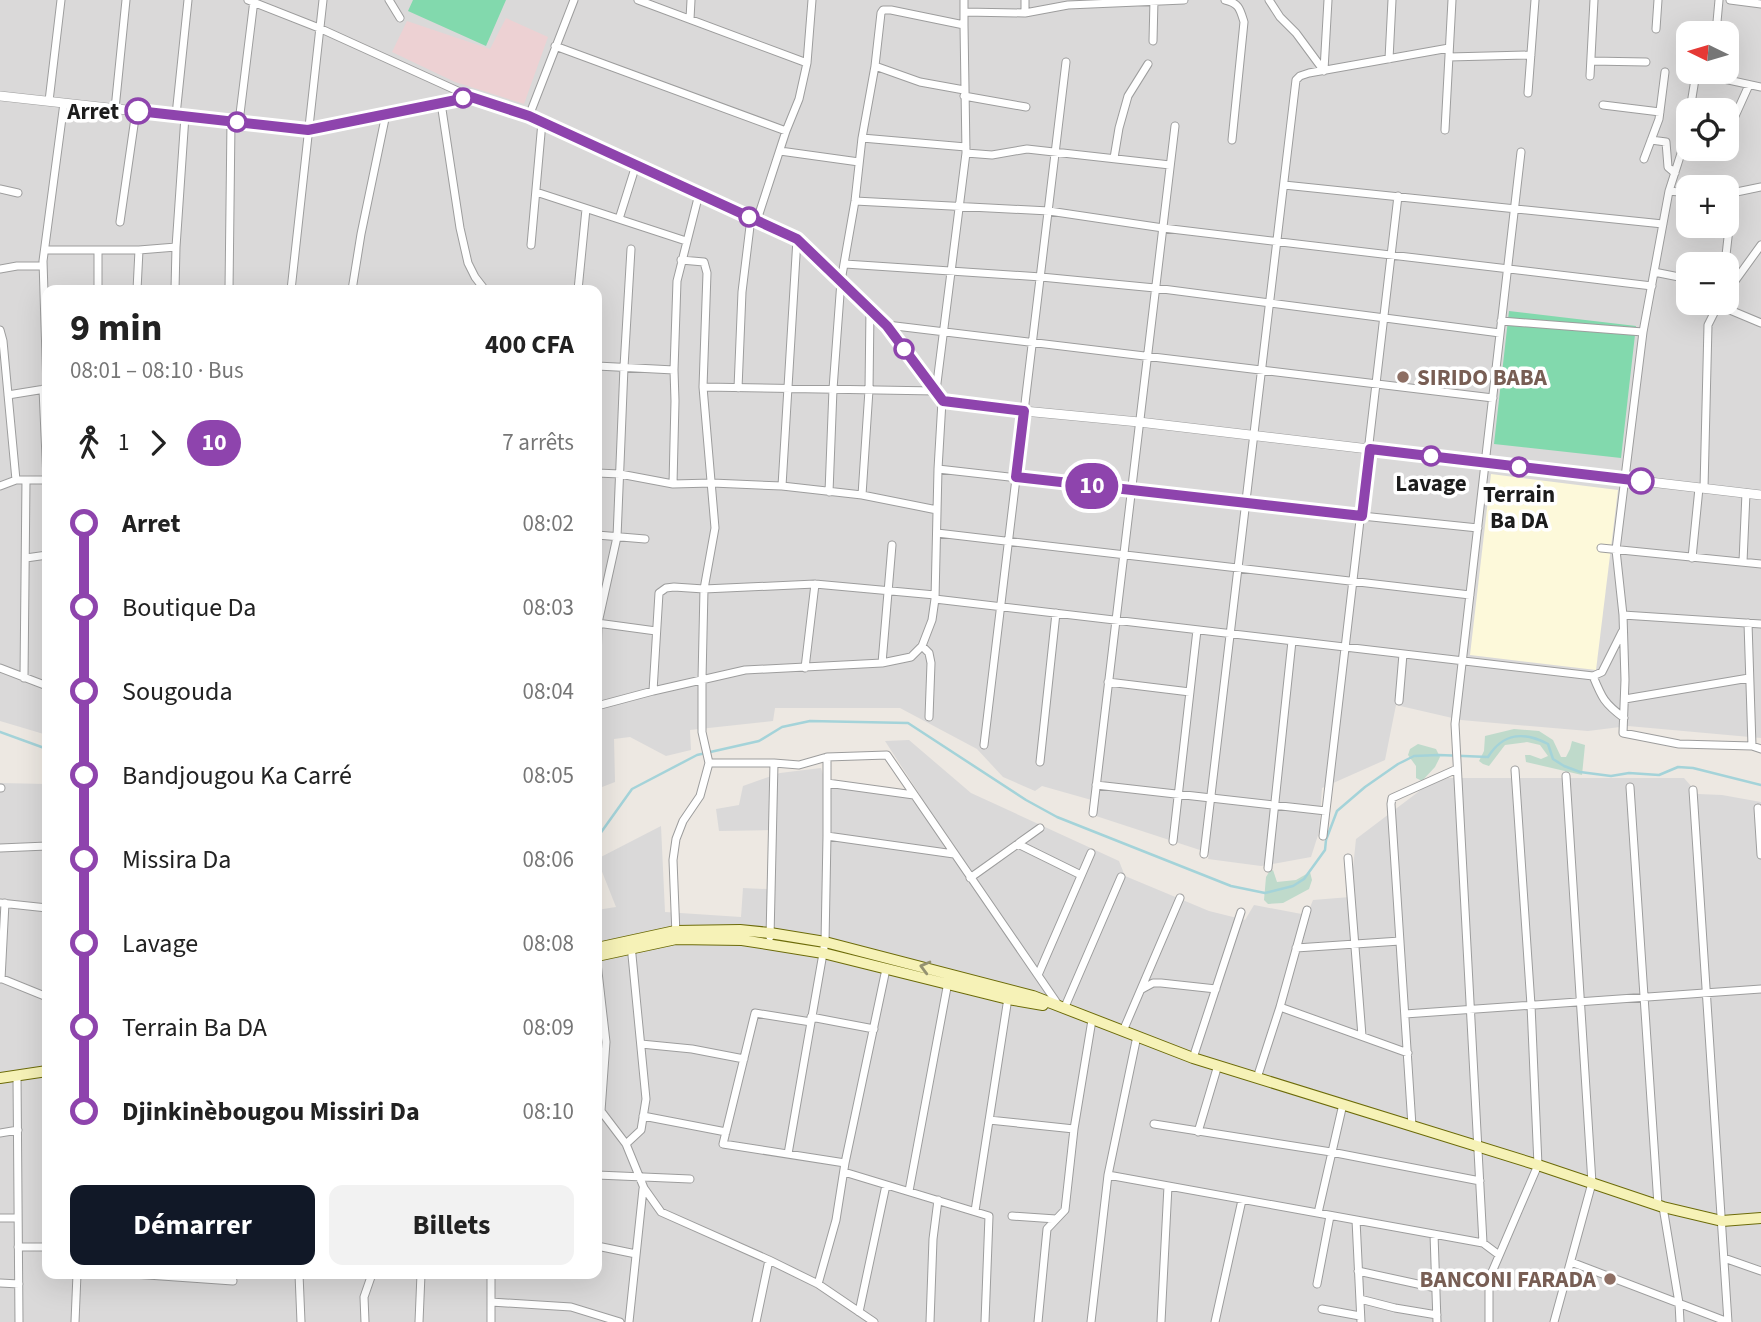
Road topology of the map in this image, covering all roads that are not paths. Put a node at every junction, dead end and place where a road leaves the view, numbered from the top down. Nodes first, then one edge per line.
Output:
1 (61, 0) edge
2 (126, 0) edge
3 (188, 0) edge
4 (323, 0) edge
5 (389, 0) edge
6 (573, 0) edge
7 (638, 0) edge
8 (691, 0) edge
9 (811, 0) edge
10 (889, 0) edge
11 (964, 0) edge
12 (1025, 0) edge
13 (1184, 0) edge
14 (1226, 0) edge
15 (1269, 0) edge
16 (1328, 0) edge
17 (1392, 0) edge
18 (1452, 0) edge
19 (1535, 0) edge
20 (1594, 0) edge
21 (1658, 0) edge
22 (1718, 0) edge
23 (1730, 0) edge
24 (252, 1) edge
25 (1154, 1) edge
26 (1091, 3) edge
27 (1761, 4) edge
28 (887, 9) junction
29 (964, 12) junction
30 (1025, 13) junction
31 (400, 18) dead end
32 (690, 19) junction
33 (1717, 21) edge
34 (964, 25) junction
35 (319, 28) junction
36 (1656, 29) dead end
37 (1153, 41) dead end
38 (555, 46) junction
39 (1450, 48) junction
40 (1531, 55) junction
41 (1449, 57) junction
42 (1389, 59) junction
43 (1591, 61) junction
44 (1066, 62) dead end
45 (1646, 62) dead end
46 (807, 63) junction
47 (1148, 64) dead end
48 (875, 66) junction
49 (1324, 71) junction
50 (1665, 72) dead end
51 (1590, 76) dead end
52 (1740, 82) edge
53 (1749, 85) junction
54 (1761, 87) edge
55 (964, 93) junction
56 (1528, 93) dead end
57 (0, 96) edge
58 (471, 97) junction
59 (49, 102) junction
60 (64, 103) junction
61 (441, 103) junction
62 (1603, 105) dead end
63 (1026, 107) dead end
64 (1739, 107) edge
65 (115, 108) junction
66 (136, 111) junction
67 (1660, 112) junction
68 (386, 114) junction
69 (181, 116) junction
70 (529, 116) junction
71 (235, 122) junction
72 (542, 122) junction
73 (1175, 126) dead end
74 (308, 130) junction
75 (1445, 130) dead end
76 (786, 131) junction
77 (862, 138) junction
78 (1232, 140) dead end
79 (1651, 141) junction
80 (966, 150) junction
81 (780, 151) junction
82 (1055, 152) junction
83 (1521, 152) dead end
84 (1114, 158) junction
85 (1644, 159) dead end
86 (1679, 161) edge
87 (859, 162) junction
88 (1170, 164) junction
89 (636, 165) junction
90 (1675, 173) junction
91 (1284, 185) junction
92 (1761, 187) edge
93 (0, 189) edge
94 (1669, 191) junction
95 (1739, 191) edge
96 (536, 192) junction
97 (1676, 192) edge
98 (18, 194) dead end
99 (699, 194) junction
100 (1398, 196) junction
101 (855, 201) junction
102 (959, 206) junction
103 (1514, 208) junction
104 (586, 209) junction
105 (1049, 211) junction
106 (619, 219) junction
107 (754, 219) junction
108 (120, 222) dead end
109 (1663, 224) junction
110 (1163, 228) junction
111 (797, 239) junction
112 (686, 241) junction
113 (1277, 241) junction
114 (531, 245) dead end
115 (1761, 245) edge
116 (176, 247) junction
117 (631, 249) dead end
118 (45, 250) junction
119 (139, 250) junction
120 (98, 251) junction
121 (1392, 255) junction
122 (681, 260) junction
123 (845, 264) junction
124 (43, 266) junction
125 (0, 269) edge
126 (1507, 269) junction
127 (952, 272) junction
128 (1654, 272) junction
129 (1739, 274) edge
130 (1676, 276) edge
131 (1041, 277) junction
132 (841, 282) junction
133 (43, 285) edge
134 (97, 285) edge
135 (138, 285) edge
136 (175, 285) edge
137 (229, 285) edge
138 (292, 285) edge
139 (353, 285) edge
140 (481, 285) edge
141 (578, 285) edge
142 (1652, 286) junction
143 (1155, 288) junction
144 (1270, 303) junction
145 (870, 309) junction
146 (1739, 313) edge
147 (1713, 315) edge
148 (1385, 318) junction
149 (1501, 321) junction
150 (1761, 323) edge
151 (887, 326) junction
152 (0, 330) edge
153 (943, 332) junction
154 (1643, 332) junction
155 (1500, 333) junction
156 (1032, 343) junction
157 (1147, 356) junction
158 (602, 366) edge
159 (624, 367) junction
160 (674, 370) junction
161 (1262, 370) junction
162 (1377, 384) junction
163 (703, 387) junction
164 (737, 388) junction
165 (42, 389) edge
166 (788, 389) junction
167 (833, 390) junction
168 (869, 390) junction
169 (5, 391) edge
170 (936, 391) junction
171 (1493, 398) junction
172 (943, 401) junction
173 (1024, 411) junction
174 (1139, 422) junction
175 (1254, 435) junction
176 (1370, 449) junction
177 (1485, 463) junction
178 (938, 469) junction
179 (602, 472) edge
180 (620, 474) junction
181 (1016, 477) junction
182 (1625, 479) junction
183 (16, 480) junction
184 (26, 480) junction
185 (42, 480) edge
186 (712, 483) junction
187 (673, 484) junction
188 (0, 486) edge
189 (782, 486) junction
190 (1701, 488) junction
191 (1131, 491) junction
192 (829, 492) junction
193 (1746, 493) junction
194 (862, 495) junction
195 (1761, 495) edge
196 (1246, 504) junction
197 (937, 510) junction
198 (1362, 516) junction
199 (1478, 528) junction
200 (937, 533) junction
201 (602, 536) edge
202 (617, 537) junction
203 (645, 539) dead end
204 (1009, 542) junction
205 (892, 545) dead end
206 (1601, 548) dead end
207 (1616, 550) junction
208 (1124, 555) junction
209 (42, 556) edge
210 (26, 558) junction
211 (1692, 558) junction
212 (1744, 562) junction
213 (1761, 564) edge
214 (1238, 569) junction
215 (1354, 582) junction
216 (815, 584) junction
217 (704, 589) junction
218 (888, 590) junction
219 (1470, 595) junction
220 (935, 597) junction
221 (602, 602) edge
222 (1001, 607) junction
223 (1056, 613) junction
224 (1623, 615) junction
225 (1115, 621) junction
226 (1748, 623) junction
227 (602, 624) edge
228 (1761, 624) edge
229 (1624, 629) junction
230 (1198, 630) junction
231 (656, 631) junction
232 (1230, 634) junction
233 (1292, 641) junction
234 (922, 646) junction
235 (1346, 648) junction
236 (1403, 654) junction
237 (1462, 661) junction
238 (882, 663) junction
239 (0, 668) edge
240 (805, 668) junction
241 (1593, 676) junction
242 (24, 678) junction
243 (1749, 678) junction
244 (702, 679) junction
245 (1108, 682) junction
246 (42, 684) edge
247 (653, 691) junction
248 (1190, 692) junction
249 (1625, 699) junction
250 (1399, 701) dead end
251 (602, 705) edge
252 (929, 717) dead end
253 (1624, 718) junction
254 (984, 745) dead end
255 (1752, 746) junction
256 (1761, 749) edge
257 (827, 757) junction
258 (1040, 762) dead end
259 (709, 763) junction
260 (774, 763) junction
261 (1457, 769) junction
262 (1515, 770) dead end
263 (1566, 776) dead end
264 (827, 783) junction
265 (1096, 785) junction
266 (1630, 788) dead end
267 (1693, 790) dead end
268 (1179, 794) junction
269 (914, 795) junction
270 (1211, 798) junction
271 (1275, 805) junction
272 (1758, 808) dead end
273 (1326, 811) junction
274 (1093, 813) dead end
275 (1040, 828) dead end
276 (827, 836) junction
277 (1323, 836) dead end
278 (1173, 841) dead end
279 (1018, 844) junction
280 (42, 846) edge
281 (0, 848) edge
282 (1091, 853) dead end
283 (954, 854) junction
284 (1204, 854) dead end
285 (1761, 855) edge
286 (1348, 858) dead end
287 (1268, 868) dead end
288 (1081, 875) junction
289 (1121, 877) dead end
290 (970, 878) junction
291 (1180, 898) dead end
292 (3, 903) edge
293 (42, 907) edge
294 (1307, 910) dead end
295 (1241, 912) dead end
296 (676, 935) junction
297 (770, 938) junction
298 (1400, 941) junction
299 (1355, 944) junction
300 (631, 945) junction
301 (824, 947) junction
302 (602, 948) edge
303 (1296, 948) junction
304 (602, 954) edge
305 (886, 969) junction
306 (1038, 975) junction
307 (0, 979) edge
308 (949, 979) junction
309 (1141, 989) junction
310 (1216, 989) junction
311 (1761, 989) edge
312 (1707, 993) junction
313 (1008, 994) junction
314 (42, 995) edge
315 (1644, 998) junction
316 (1580, 1002) junction
317 (1531, 1006) junction
318 (602, 1007) edge
319 (1280, 1007) junction
320 (1062, 1009) junction
321 (1470, 1010) junction
322 (1405, 1014) junction
323 (811, 1020) junction
324 (1092, 1020) junction
325 (874, 1029) junction
326 (1123, 1031) junction
327 (1137, 1036) junction
328 (1362, 1036) junction
329 (641, 1044) junction
330 (1408, 1053) junction
331 (1193, 1058) junction
332 (744, 1059) junction
333 (42, 1065) edge
334 (1218, 1065) junction
335 (0, 1071) edge
336 (42, 1072) edge
337 (17, 1076) junction
338 (0, 1078) edge
339 (1257, 1078) junction
340 (602, 1081) edge
341 (1343, 1104) junction
342 (602, 1114) edge
343 (643, 1116) junction
344 (989, 1120) junction
345 (1154, 1124) dead end
346 (1412, 1126) junction
347 (1074, 1129) junction
348 (18, 1130) junction
349 (726, 1132) junction
350 (1198, 1132) junction
351 (0, 1133) edge
352 (626, 1144) junction
353 (1478, 1146) junction
354 (1331, 1152) junction
355 (788, 1154) junction
356 (845, 1163) junction
357 (1538, 1165) junction
358 (844, 1172) junction
359 (602, 1175) edge
360 (1108, 1175) junction
361 (638, 1177) junction
362 (690, 1179) dead end
363 (1479, 1181) junction
364 (1592, 1183) junction
365 (887, 1185) junction
366 (1168, 1186) junction
367 (643, 1188) junction
368 (909, 1191) junction
369 (938, 1200) junction
370 (1242, 1200) junction
371 (1660, 1206) junction
372 (975, 1211) junction
373 (1318, 1213) junction
374 (1012, 1216) dead end
375 (1330, 1216) junction
376 (0, 1218) edge
377 (18, 1218) junction
378 (1761, 1218) edge
379 (1056, 1219) junction
380 (1356, 1220) junction
381 (1721, 1221) junction
382 (1434, 1234) junction
383 (1483, 1243) junction
384 (18, 1247) junction
385 (42, 1247) edge
386 (602, 1247) edge
387 (636, 1254) junction
388 (1499, 1255) junction
389 (1724, 1258) junction
390 (769, 1260) junction
391 (1570, 1262) junction
392 (1358, 1271) junction
393 (1761, 1271) edge
394 (78, 1279) edge
395 (218, 1279) edge
396 (299, 1279) edge
397 (370, 1279) edge
398 (421, 1279) edge
399 (491, 1279) edge
400 (233, 1281) dead end
401 (0, 1283) edge
402 (19, 1284) junction
403 (818, 1284) junction
404 (1317, 1284) dead end
405 (1436, 1288) junction
406 (1360, 1299) junction
407 (491, 1301) junction
408 (1679, 1303) junction
409 (1322, 1309) dead end
410 (859, 1312) junction
411 (1437, 1318) edge
412 (1361, 1319) edge
413 (1558, 1321) edge
414 (19, 1322) edge
415 (75, 1322) edge
416 (301, 1322) edge
417 (365, 1322) edge
418 (419, 1322) edge
419 (491, 1322) edge
420 (620, 1322) edge
421 (629, 1322) edge
422 (757, 1322) edge
423 (874, 1322) edge
424 (930, 1322) edge
425 (985, 1322) edge
426 (1038, 1322) edge
427 (1091, 1322) edge
428 (1161, 1322) edge
429 (1215, 1322) edge
430 (1489, 1322) edge
431 (1680, 1322) edge
432 (1728, 1322) edge

1 - 59 street
2 - 65 street
3 - 69 street
4 - 35 street
5 - 31 street
6 - 38 street
7 - 32 street
8 - 32 street
9 - 46 street
10 - 28 street
11 - 29 street
12 - 30 street
13 - 25 street
14 - 78 street
15 - 49 street
16 - 49 street
17 - 42 street
18 - 39 street
19 - 40 street
20 - 43 street
21 - 36 street
22 - 33 street
23 - 27 street
24 - 35 street
24 - 71 street
25 - 26 street
25 - 37 street
26 - 30 street
28 - 34 street
28 - 48 street
29 - 30 street
29 - 34 street
32 - 46 street
34 - 55 street
35 - 58 street
35 - 74 street
38 - 70 street
38 - 76 street
39 - 41 street
39 - 42 street
40 - 41 street
40 - 56 street
41 - 75 street
42 - 49 street
43 - 45 street
43 - 51 street
44 - 82 street
46 - 76 street
47 - 84 street
48 - 55 street
48 - 77 street
49 - 91 street
50 - 67 street
52 - 53 street
53 - 54 street
53 - 64 street
55 - 63 street
55 - 80 street
57 - 59 street
58 - 61 street
58 - 70 street
59 - 60 street
60 - 65 street
60 - 118 street
61 - 68 street
61 - 140 street
62 - 67 street
65 - 66 street
66 - 69 street
66 - 108 street
67 - 79 street
68 - 74 street
68 - 139 street
69 - 71 street
69 - 116 street
70 - 72 street
71 - 74 street
71 - 137 street
72 - 89 street
72 - 96 street
73 - 88 street
74 - 138 street
76 - 81 street
77 - 80 street
77 - 87 street
79 - 85 street
79 - 90 street
80 - 82 street
80 - 102 street
81 - 87 street
81 - 107 street
82 - 84 street
82 - 105 street
83 - 103 street
84 - 88 street
86 - 90 street
87 - 101 street
88 - 110 street
89 - 99 street
89 - 106 street
90 - 94 street
91 - 100 street
91 - 113 street
92 - 95 street
93 - 98 street
94 - 97 street
94 - 109 street
96 - 104 street
96 - 114 street
99 - 107 street
99 - 112 street
100 - 103 street
100 - 121 street
101 - 102 street
101 - 123 street
102 - 105 street
102 - 127 street
103 - 109 street
103 - 126 street
104 - 106 street
104 - 141 street
105 - 110 street
105 - 131 street
106 - 112 street
107 - 111 street
107 - 164 street
109 - 128 street
110 - 113 street
110 - 143 street
111 - 132 street
111 - 166 street
112 - 122 street
113 - 121 street
113 - 144 street
115 - 129 street
116 - 119 street
116 - 136 street
117 - 159 street
118 - 120 street
118 - 124 street
119 - 120 street
119 - 135 street
120 - 134 street
121 - 126 street
121 - 148 street
122 - 160 street
122 - 163 street
123 - 127 street
123 - 132 street
124 - 125 street
124 - 133 street
126 - 142 street
126 - 149 street
127 - 131 street
127 - 153 street
128 - 130 street
128 - 142 street
131 - 143 street
131 - 156 street
132 - 145 street
132 - 167 street
142 - 154 street
143 - 144 street
143 - 157 street
144 - 148 street
144 - 161 street
145 - 151 street
145 - 168 street
146 - 150 street
147 - 190 street
148 - 155 street
148 - 162 street
149 - 154 street
149 - 155 street
151 - 153 street
151 - 170 street
152 - 169 street
153 - 156 street
153 - 170 street
154 - 182 street
155 - 171 street
156 - 157 street
156 - 173 street
157 - 161 street
157 - 174 street
158 - 159 street
159 - 160 street
159 - 180 street
160 - 187 street
161 - 162 street
161 - 175 street
162 - 171 street
162 - 176 street
163 - 164 street
163 - 186 street
164 - 166 street
165 - 169 street
166 - 167 street
166 - 189 street
167 - 168 street
167 - 192 street
168 - 170 street
168 - 194 street
169 - 183 street
170 - 172 street
171 - 177 street
172 - 173 street
172 - 178 street
173 - 174 street
173 - 181 street
174 - 175 street
174 - 191 street
175 - 176 street
175 - 196 street
176 - 177 street
176 - 198 street
177 - 182 street
177 - 199 street
178 - 181 street
178 - 197 street
179 - 180 street
180 - 187 street
180 - 202 street
181 - 191 street
181 - 204 street
182 - 190 street
182 - 207 street
183 - 184 street
183 - 188 street
184 - 185 street
184 - 210 street
186 - 187 street
186 - 189 street
186 - 217 street
189 - 192 street
190 - 193 street
190 - 211 street
191 - 196 street
191 - 208 street
192 - 194 street
193 - 195 street
193 - 212 street
194 - 197 street
196 - 198 street
196 - 214 street
197 - 200 street
198 - 199 street
198 - 215 street
199 - 219 street
200 - 204 street
200 - 220 street
201 - 202 street
202 - 203 street
202 - 221 street
204 - 208 street
204 - 222 street
205 - 218 street
206 - 207 street
207 - 211 street
207 - 224 street
208 - 214 street
208 - 225 street
209 - 210 street
210 - 242 street
211 - 212 street
212 - 213 street
214 - 215 street
214 - 232 street
215 - 219 street
215 - 235 street
216 - 217 street
216 - 218 street
216 - 240 street
217 - 231 street
217 - 244 street
218 - 220 street
218 - 238 street
219 - 237 street
220 - 222 street
220 - 234 street
222 - 223 street
222 - 254 street
223 - 225 street
223 - 258 street
224 - 226 street
224 - 229 street
225 - 230 street
225 - 245 street
226 - 228 street
226 - 243 street
227 - 231 street
229 - 241 street
229 - 249 street
230 - 232 street
230 - 248 street
231 - 247 street
232 - 233 street
232 - 270 street
233 - 235 street
233 - 271 street
234 - 238 street
234 - 252 street
235 - 236 street
235 - 273 street
236 - 237 street
236 - 250 street
237 - 241 street
237 - 261 street
238 - 240 street
239 - 242 street
240 - 244 street
241 - 253 street
242 - 246 street
243 - 249 street
243 - 255 street
244 - 247 street
244 - 259 street
245 - 248 street
245 - 265 street
247 - 251 street
248 - 268 street
249 - 253 street
253 - 255 street
255 - 256 street
257 - 260 street
257 - 264 street
257 - 269 street
259 - 260 street
259 - 296 street
260 - 297 street
261 - 298 street
261 - 321 street
262 - 317 street
263 - 316 street
264 - 269 street
264 - 276 street
265 - 268 street
265 - 274 street
266 - 315 street
267 - 312 street
268 - 270 street
268 - 278 street
269 - 283 street
270 - 271 street
270 - 284 street
271 - 273 street
271 - 287 street
272 - 285 street
273 - 277 street
275 - 279 street
276 - 283 street
276 - 301 street
279 - 288 street
279 - 290 street
280 - 281 street
282 - 288 street
283 - 290 street
286 - 299 street
288 - 306 street
289 - 320 street
290 - 306 street
291 - 309 street
292 - 293 street
292 - 307 street
294 - 303 street
295 - 310 street
296 - 297 main road
296 - 300 main road
297 - 301 main road
298 - 299 street
298 - 322 street
299 - 303 street
299 - 328 street
300 - 302 main road
300 - 304 main road
300 - 329 street
301 - 305 main road
308 -> 301 main road
301 - 323 street
303 - 319 street
305 - 308 main road
305 - 325 street
306 - 320 street
307 - 314 street
308 - 313 main road
308 - 368 street
309 - 310 street
309 - 326 street
310 - 331 street
311 - 312 street
312 - 315 street
312 - 381 street
313 - 320 main road
313 - 344 street
315 - 316 street
315 - 371 street
316 - 317 street
316 - 364 street
317 - 321 street
317 - 357 street
318 - 340 street
319 - 328 street
319 - 339 street
320 - 324 main road
321 - 322 street
321 - 353 street
322 - 330 street
323 - 325 street
323 - 332 street
323 - 355 street
324 - 326 main road
324 - 347 street
325 - 356 street
326 - 327 main road
327 - 331 main road
327 - 360 street
328 - 330 street
329 - 332 street
329 - 343 street
330 - 346 street
331 - 334 main road
332 - 349 street
333 - 335 main road
334 - 339 main road
334 - 350 street
336 - 337 main road
337 - 338 main road
337 - 348 street
339 - 341 main road
341 - 346 main road
341 - 354 street
342 - 352 street
343 - 349 street
343 - 352 street
344 - 347 street
344 - 372 street
345 - 350 street
346 - 353 main road
347 - 379 street
348 - 351 street
348 - 377 street
349 - 355 street
350 - 354 street
352 - 361 street
353 - 357 main road
353 - 363 street
354 - 363 street
354 - 373 street
355 - 356 street
356 - 358 street
357 - 364 main road
357 - 388 street
358 - 365 street
358 - 403 street
359 - 361 street
360 - 366 street
360 - 427 street
361 - 362 street
361 - 367 street
363 - 383 street
364 - 371 main road
364 - 391 street
365 - 368 street
365 - 410 street
366 - 370 street
366 - 428 street
367 - 387 street
367 - 390 street
368 - 369 street
369 - 372 street
369 - 424 street
370 - 373 street
370 - 429 street
371 - 381 main road
371 - 408 street
372 - 425 street
373 - 375 street
374 - 379 street
375 - 380 street
375 - 404 street
376 - 377 street
377 - 384 street
378 - 381 main road
379 - 426 street
380 - 382 street
380 - 392 street
381 - 389 street
382 - 383 street
382 - 405 street
383 - 388 street
384 - 385 street
384 - 402 street
386 - 387 street
387 - 421 street
388 - 430 street
389 - 393 street
389 - 432 street
390 - 403 street
390 - 422 street
391 - 408 street
391 - 413 street
392 - 405 street
392 - 406 street
394 - 415 street
395 - 400 street
396 - 416 street
397 - 417 street
398 - 418 street
399 - 407 street
401 - 402 street
402 - 414 street
403 - 410 street
405 - 411 street
406 - 411 street
406 - 412 street
407 - 419 street
407 - 420 street
408 - 431 street
408 - 432 street
409 - 412 street
410 - 423 street

